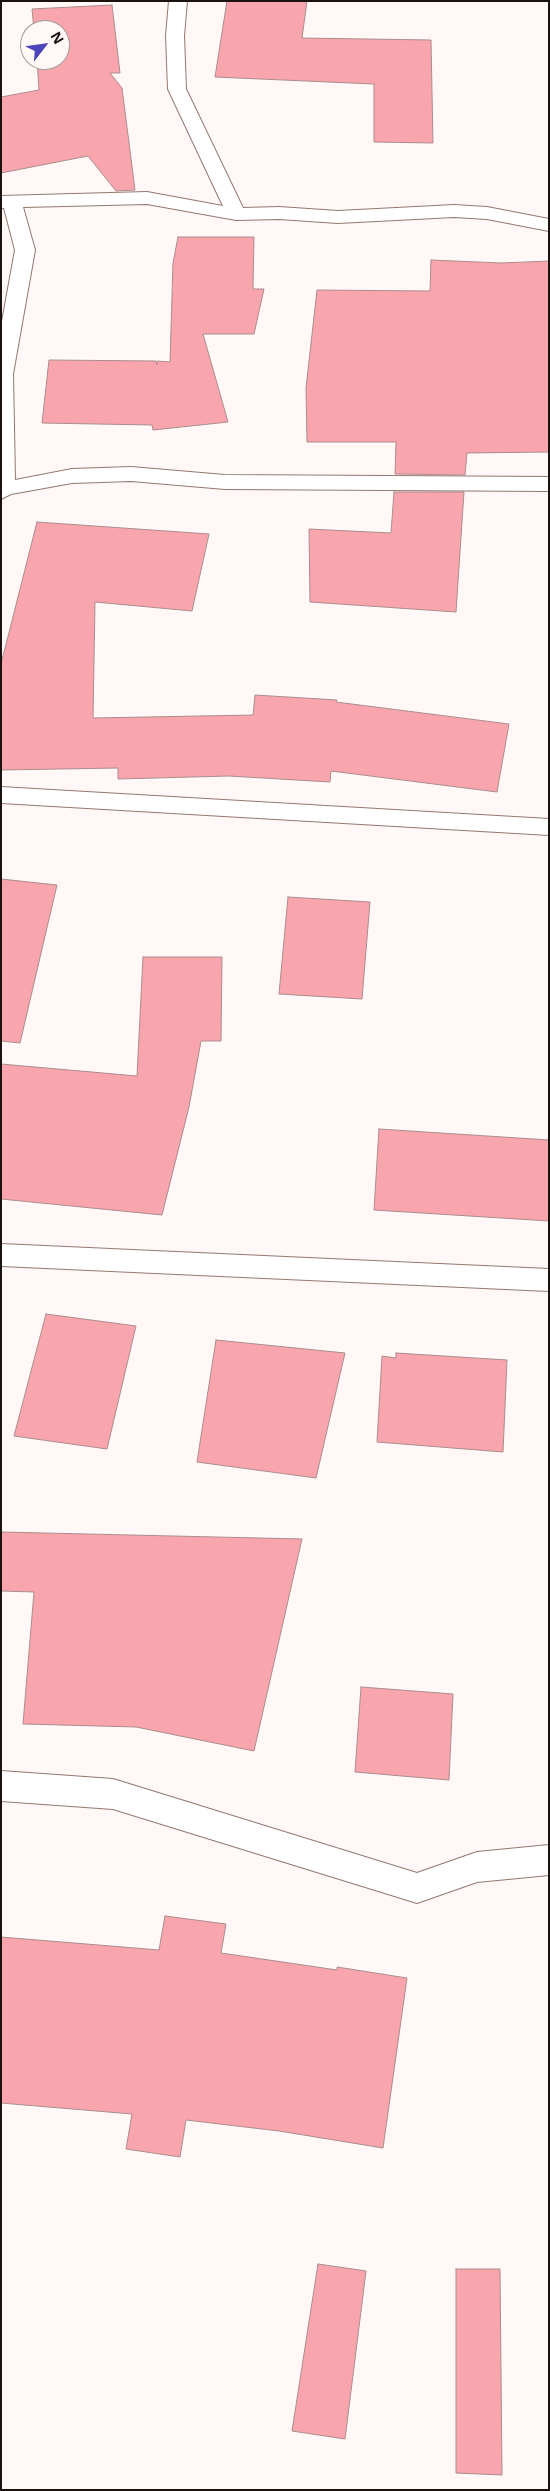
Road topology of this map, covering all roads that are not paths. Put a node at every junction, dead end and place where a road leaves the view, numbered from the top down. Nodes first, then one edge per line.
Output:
1 (178, 1) edge
2 (7, 202) edge
3 (236, 214) junction
4 (549, 225) edge
5 (549, 484) edge
6 (2, 490) edge
7 (1, 795) edge
8 (549, 827) edge
9 (1, 1255) edge
10 (549, 1280) edge
11 (1, 1786) edge
12 (549, 1860) edge

1 - 3 street
2 - 3 street
2 - 6 street
3 - 4 street
5 - 6 street
7 - 8 street
9 - 10 street
11 - 12 street

